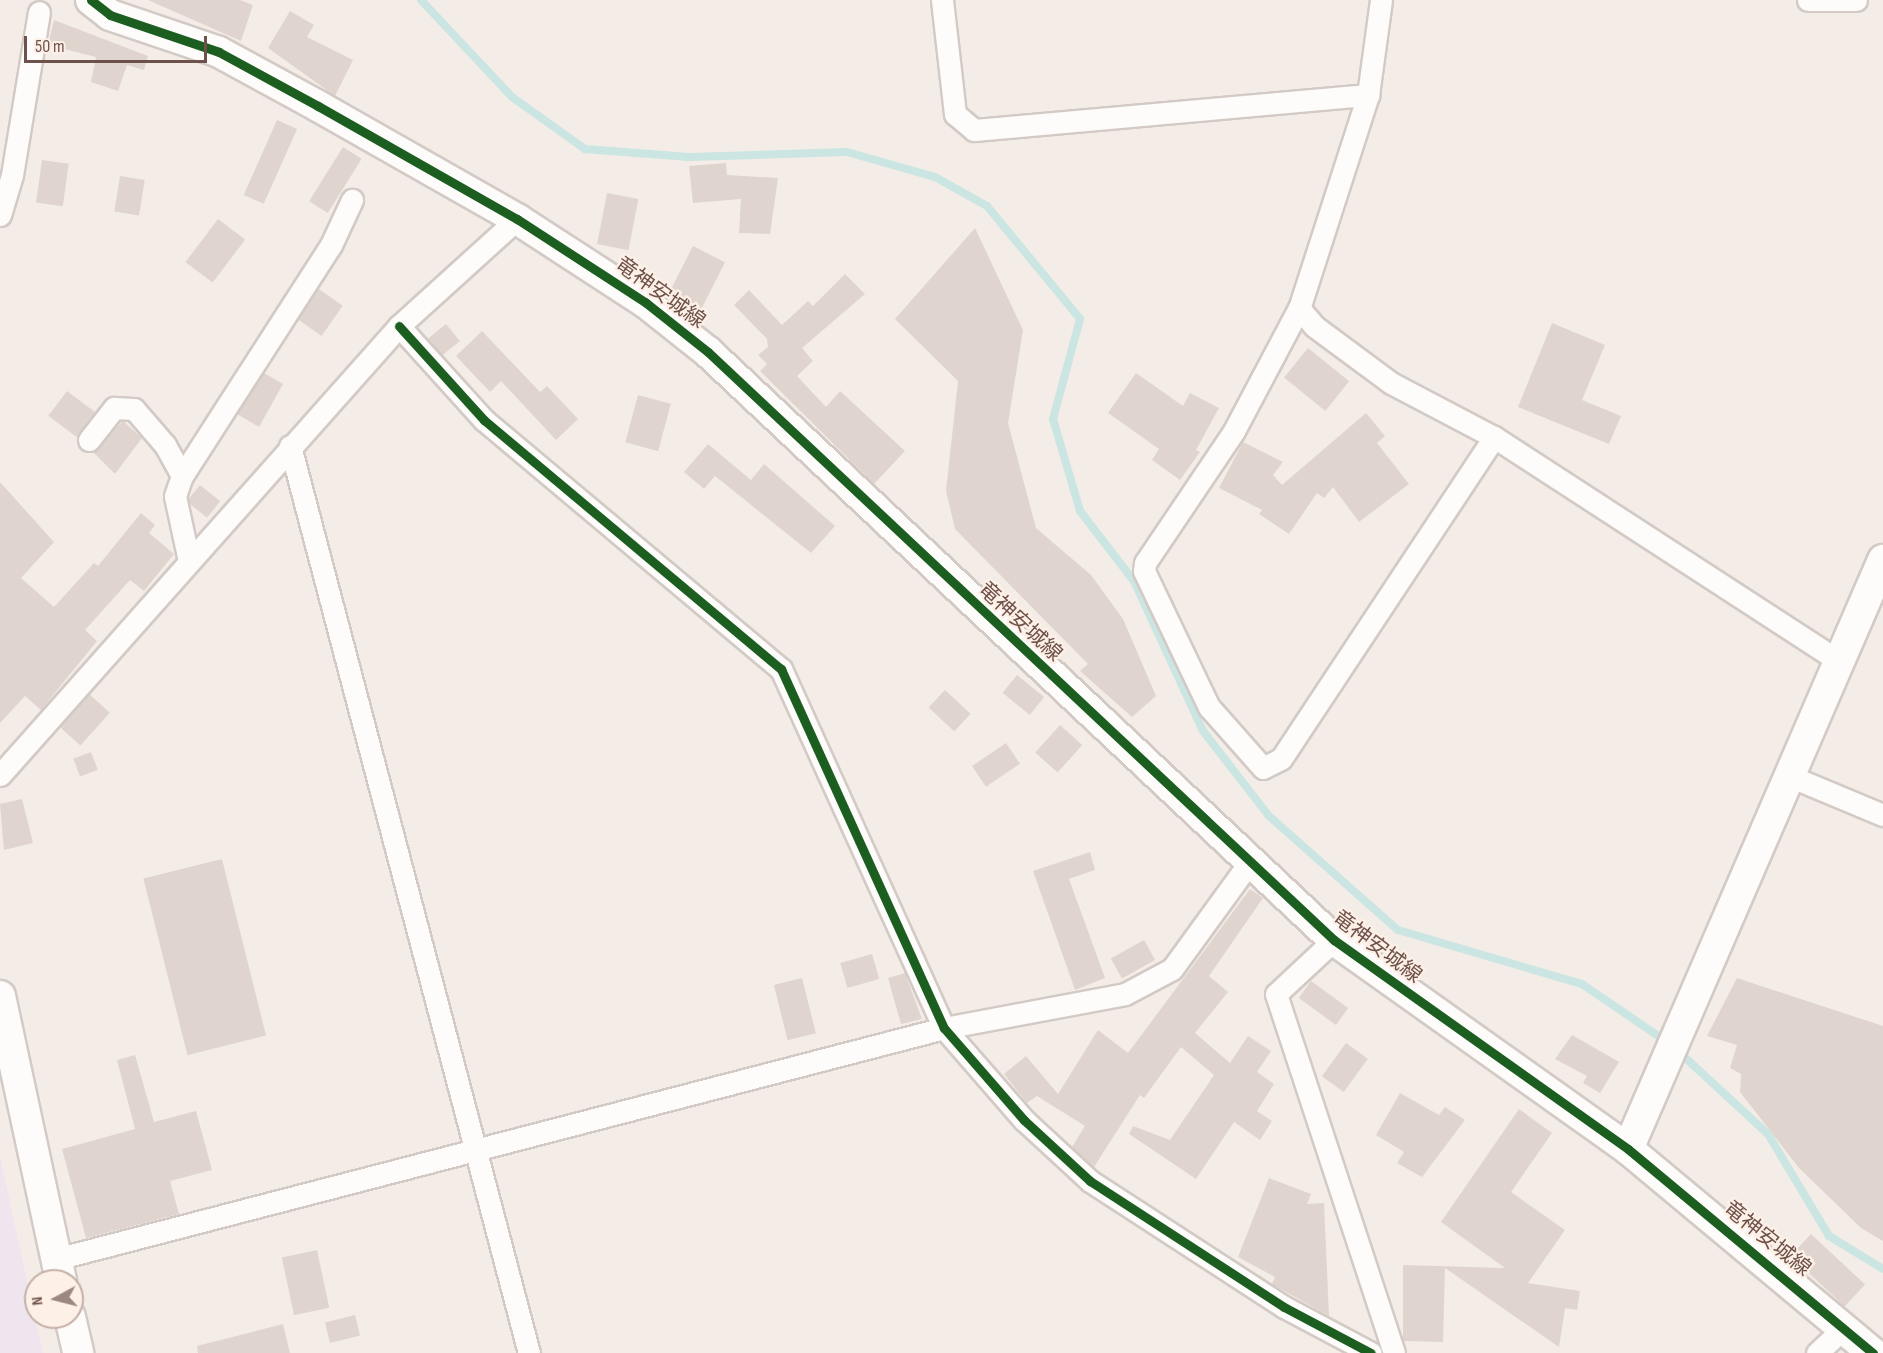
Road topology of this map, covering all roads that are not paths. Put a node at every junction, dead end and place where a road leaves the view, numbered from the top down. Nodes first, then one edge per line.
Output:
1 (91, 0) edge
2 (942, 0) edge
3 (1381, 0) edge
4 (1808, 0) edge
5 (1856, 0) edge
6 (39, 12) dead end
7 (1368, 95) junction
8 (352, 200) dead end
9 (0, 215) edge
10 (517, 219) junction
11 (1299, 308) junction
12 (399, 326) junction
13 (1494, 437) junction
14 (89, 440) dead end
15 (290, 446) junction
16 (182, 476) junction
17 (1883, 560) edge
18 (189, 561) junction
19 (1837, 660) junction
20 (0, 775) edge
21 (1792, 777) junction
22 (1883, 815) edge
23 (1249, 863) junction
24 (1334, 940) junction
25 (0, 996) edge
26 (944, 1028) junction
27 (1628, 1149) junction
28 (475, 1154) junction
29 (58, 1269) edge
30 (62, 1269) edge
31 (1846, 1326) junction
32 (73, 1329) edge
33 (78, 1353) edge
34 (529, 1353) edge
35 (1371, 1353) edge
36 (1394, 1353) edge
37 (1817, 1353) edge
38 (1873, 1353) edge

1 - 10 street, 竜神安城線
2 - 7 street
3 - 7 street
4 - 5 street
6 - 9 street
7 - 11 street
8 - 16 street
10 - 12 street
10 - 23 street, 竜神安城線
11 - 13 street
11 - 13 street
12 - 15 street
12 - 26 street
13 - 19 street
14 - 16 street
15 - 18 street
15 - 28 street
16 - 18 street
17 - 19 street
18 - 20 street
19 - 21 street
21 - 22 street
21 - 27 street
23 - 24 street, 竜神安城線
23 - 26 street
24 - 27 street, 竜神安城線
24 - 36 street
25 - 29 street
26 - 28 street
26 - 35 street
27 - 31 street, 竜神安城線
28 - 30 street
28 - 34 street
31 - 37 street
31 - 38 street, 竜神安城線
32 - 33 street

